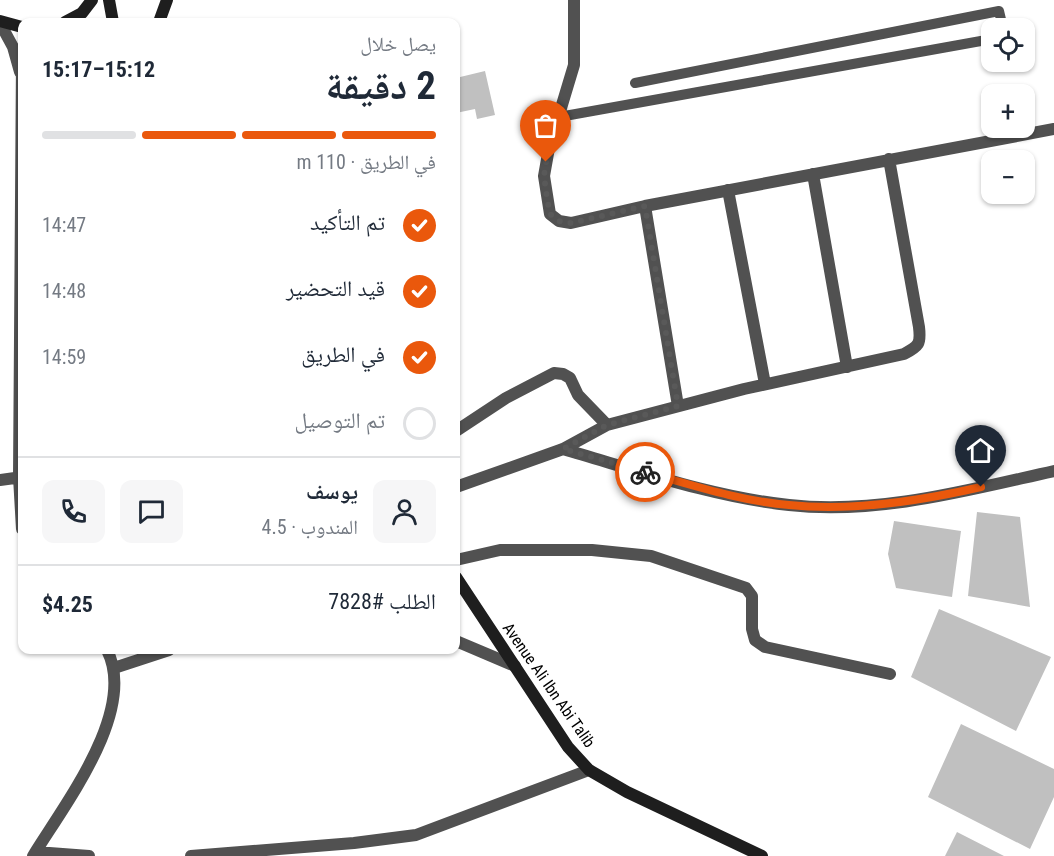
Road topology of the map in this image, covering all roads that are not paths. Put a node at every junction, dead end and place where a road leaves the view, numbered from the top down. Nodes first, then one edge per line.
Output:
1 (92, 0) edge
2 (110, 0) edge
3 (166, 0) edge
4 (574, 0) edge
5 (72, 18) edge
6 (112, 18) edge
7 (160, 18) edge
8 (1001, 18) edge
9 (0, 22) edge
10 (18, 26) edge
11 (981, 41) edge
12 (18, 60) edge
13 (635, 83) dead end
14 (559, 117) junction
15 (1054, 129) edge
16 (889, 159) junction
17 (813, 174) junction
18 (728, 190) junction
19 (645, 206) junction
20 (847, 367) junction
21 (765, 384) junction
22 (678, 406) junction
23 (607, 425) junction
24 (460, 428) edge
25 (563, 449) junction
26 (1054, 471) edge
27 (18, 477) edge
28 (0, 480) edge
29 (460, 486) edge
30 (460, 559) edge
31 (460, 583) edge
32 (460, 643) edge
33 (109, 654) edge
34 (156, 654) edge
35 (514, 666) junction
36 (114, 668) junction
37 (890, 674) dead end
38 (589, 770) junction
39 (34, 854) edge
40 (89, 856) edge
41 (191, 856) edge
42 (762, 856) edge

1 - 5 main road
2 - 6 main road
3 - 7 main road
4 - 14 street
8 - 13 lane
9 - 10 main road
9 - 12 street
11 - 14 lane
14 - 19 street
15 - 16 street
16 - 17 street
16 - 20 street
17 - 18 street
17 - 20 street
18 - 19 street
18 - 21 street
19 - 22 street
20 - 21 street
21 - 22 street
22 - 23 street
23 - 24 street
23 - 25 street
25 - 26 street
25 - 29 street
27 - 28 street
30 - 37 street
31 - 35 main road, Avenue Ali Ibn Abi Talib
32 - 35 street
33 - 36 street
34 - 36 street
35 - 38 main road, Avenue Ali Ibn Abi Talib
36 - 39 street
38 - 41 street
38 - 42 main road, Avenue Ali Ibn Abi Talib
39 - 40 street

